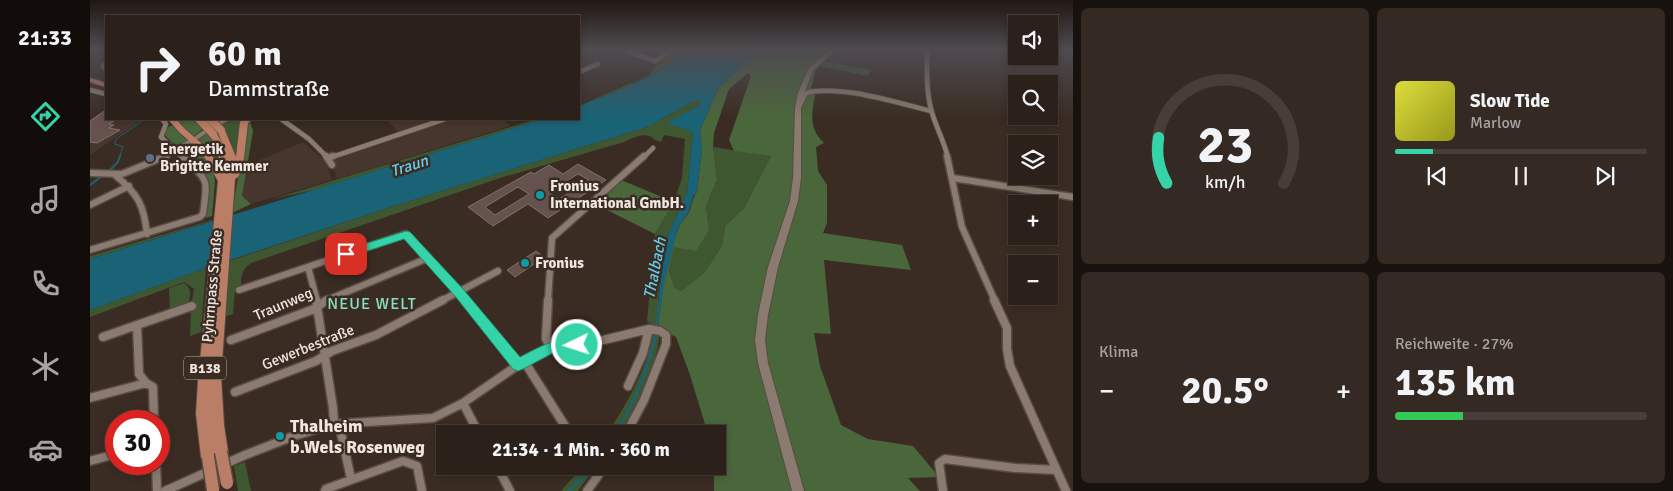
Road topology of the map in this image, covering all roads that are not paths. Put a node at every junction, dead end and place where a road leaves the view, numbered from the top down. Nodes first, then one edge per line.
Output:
1 (809, 72) edge
2 (926, 72) edge
3 (90, 80) edge
4 (90, 85) edge
5 (105, 85) edge
6 (90, 90) edge
7 (105, 90) edge
8 (105, 94) edge
9 (798, 108) junction
10 (931, 111) junction
11 (163, 120) edge
12 (173, 120) edge
13 (200, 120) edge
14 (211, 120) edge
15 (227, 120) edge
16 (247, 120) edge
17 (282, 120) edge
18 (442, 120) edge
19 (217, 132) junction
20 (193, 140) junction
21 (653, 148) dead end
22 (176, 151) junction
23 (328, 158) junction
24 (332, 165) dead end
25 (90, 173) edge
26 (114, 175) junction
27 (953, 178) junction
28 (222, 180) junction
29 (128, 186) junction
30 (1073, 196) edge
31 (90, 205) edge
32 (226, 205) junction
33 (146, 234) junction
34 (90, 250) edge
35 (428, 258) junction
36 (308, 267) junction
37 (498, 271) dead end
38 (239, 290) dead end
39 (459, 293) junction
40 (192, 306) dead end
41 (318, 306) junction
42 (137, 325) junction
43 (657, 331) junction
44 (103, 337) dead end
45 (231, 340) dead end
46 (551, 347) junction
47 (326, 356) junction
48 (521, 363) junction
49 (146, 383) junction
50 (628, 386) dead end
51 (235, 392) dead end
52 (90, 398) edge
53 (463, 403) junction
54 (153, 410) edge
55 (334, 424) junction
56 (474, 425) edge
57 (565, 425) edge
58 (630, 425) edge
59 (215, 455) junction
60 (105, 457) edge
61 (90, 461) edge
62 (1056, 470) junction
63 (156, 475) edge
64 (502, 475) edge
65 (598, 475) edge
66 (351, 480) junction
67 (227, 487) edge
68 (213, 490) edge
69 (157, 491) edge
70 (165, 491) edge
71 (324, 491) edge
72 (422, 491) edge
73 (510, 491) edge
74 (586, 491) edge
75 (798, 491) edge
76 (943, 491) edge
77 (1066, 491) edge

1 - 9 main road
2 - 10 street
3 - 5 main road
4 - 7 main road
6 - 8 street
9 - 10 street
9 - 75 main road
10 - 27 street
11 - 22 street
12 - 20 main road
13 - 19 main road, Pyhrnpass Straße / B138, bridge
14 - 19 main road, Pyhrnpass Straße / B138, bridge
15 - 20 main road
16 - 32 main road
17 - 23 street
18 - 23 street
19 - 28 main road, Pyhrnpass Straße / B138
19 - 32 main road, Pyhrnpass Straße / B138
20 - 22 street
20 - 28 main road
21 - 46 street
22 - 26 street
22 - 33 street
23 - 24 street
25 - 26 street
26 - 29 street
27 - 30 street
27 - 62 street
28 - 32 main road, Pyhrnpass Straße / B138
29 - 31 street
29 - 33 street
32 - 59 main road, Pyhrnpass Straße / B138
33 - 34 street
35 - 36 street
35 - 39 street
35 - 41 street, Traunweg
36 - 38 street
36 - 41 street
37 - 39 street, Gewerbestraße
39 - 47 street, Gewerbestraße
39 - 48 street
40 - 42 street
41 - 45 street, Traunweg
41 - 47 street
42 - 44 street
42 - 49 street
43 - 46 street
43 - 50 street
43 - 58 street
46 - 48 street
47 - 51 street, Gewerbestraße
47 - 55 street
48 - 53 street
48 - 57 street
49 - 52 street
49 - 54 street
53 - 55 street
53 - 56 street
55 - 66 street
55 - 70 street
59 - 67 main road, Pyhrnpass Straße / B138, bridge
59 - 68 main road, Pyhrnpass Straße / B138, bridge
60 - 61 street
62 - 76 street
62 - 77 street
63 - 69 street
64 - 73 street
65 - 74 street
66 - 71 street
66 - 72 street

